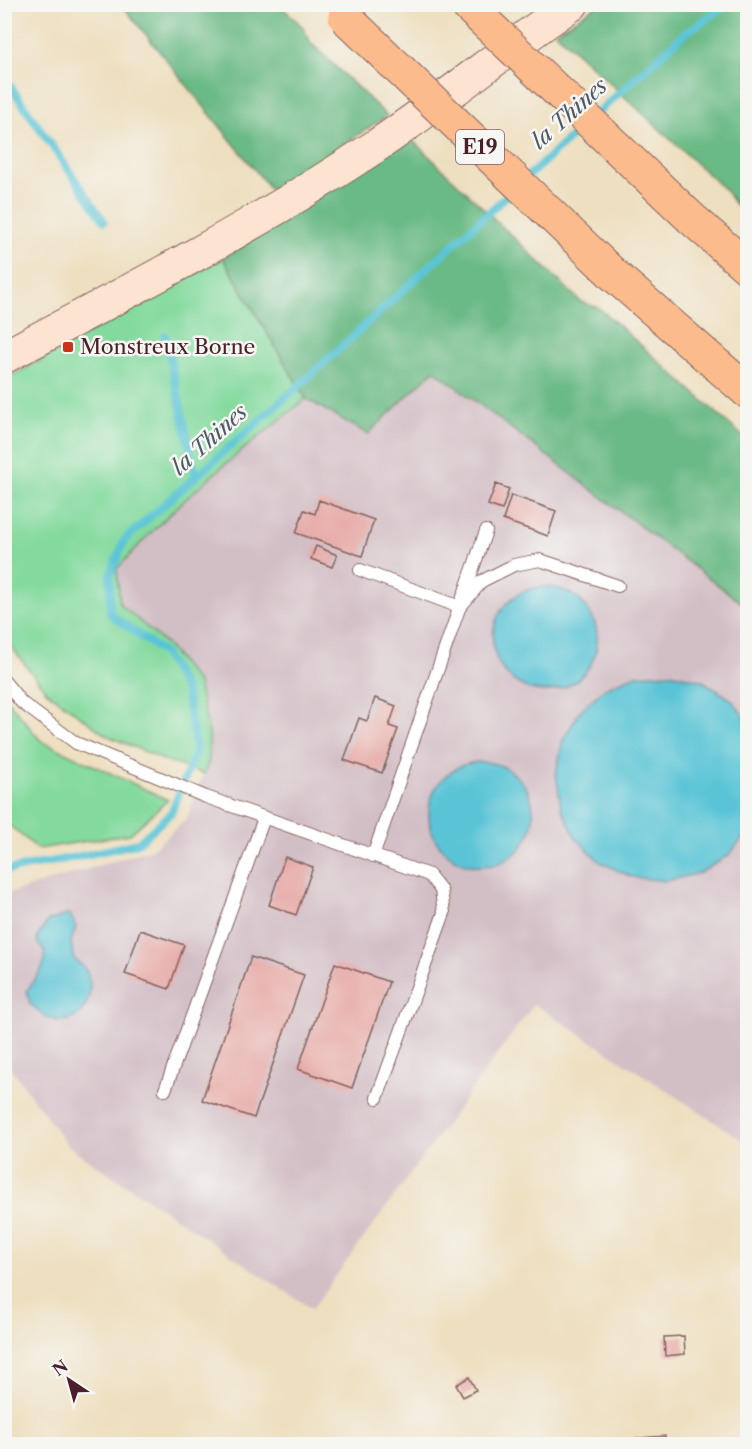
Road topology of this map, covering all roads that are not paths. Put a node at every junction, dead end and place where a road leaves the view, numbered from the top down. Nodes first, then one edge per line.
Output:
1 (466, 4) edge
2 (572, 4) edge
3 (338, 11) edge
4 (747, 268) edge
5 (4, 357) edge
6 (747, 392) edge
7 (486, 531) dead end
8 (360, 570) dead end
9 (618, 586) dead end
10 (460, 607) junction
11 (4, 681) edge
12 (264, 818) junction
13 (373, 856) junction
14 (165, 1090) dead end
15 (377, 1098) dead end

1 - 4 highway, bridge
2 - 5 main road
3 - 6 highway, E19, bridge
7 - 10 lane
8 - 10 lane
9 - 10 lane
10 - 13 lane
11 - 12 lane
12 - 13 lane
12 - 14 lane
13 - 15 lane

